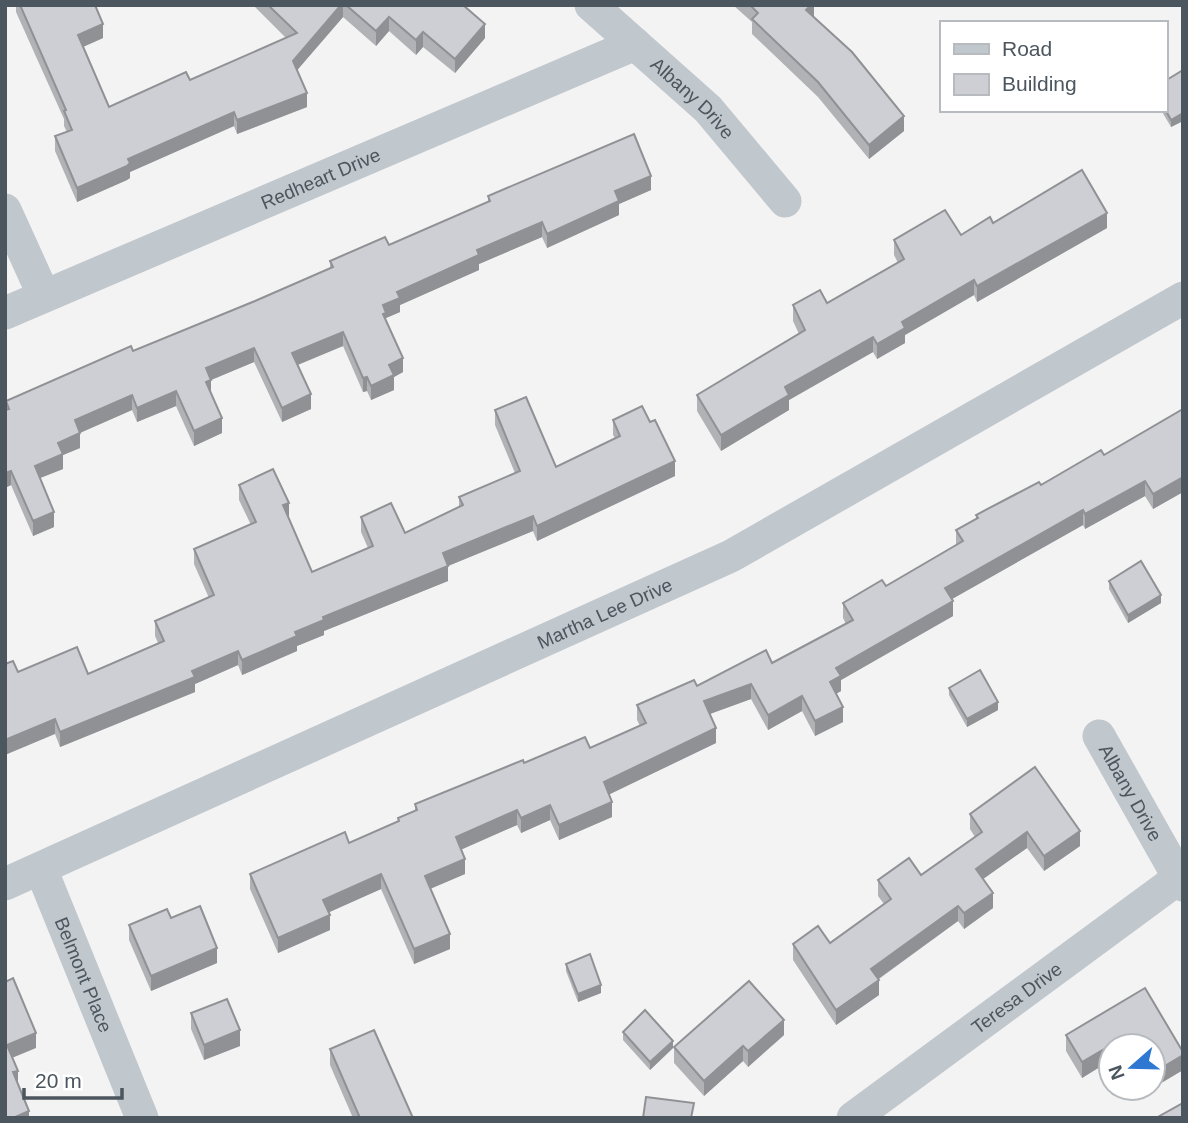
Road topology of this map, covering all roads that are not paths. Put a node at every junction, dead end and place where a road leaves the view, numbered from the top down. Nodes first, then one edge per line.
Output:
1 (591, 5) edge
2 (635, 44) junction
3 (785, 201) dead end
4 (5, 210) edge
5 (44, 296) junction
6 (1183, 298) edge
7 (5, 313) edge
8 (1099, 736) dead end
9 (40, 869) junction
10 (1181, 881) edge
11 (5, 884) edge
12 (142, 1118) edge
13 (853, 1118) edge

1 - 2 street, Albany Drive
2 - 3 street, Albany Drive
2 - 5 street, Redheart Drive
4 - 5 street
5 - 7 street, Redheart Drive
6 - 9 street, Martha Lee Drive
8 - 10 street, Albany Drive
9 - 11 street, Martha Lee Drive
9 - 12 street, Belmont Place
10 - 13 street, Teresa Drive

